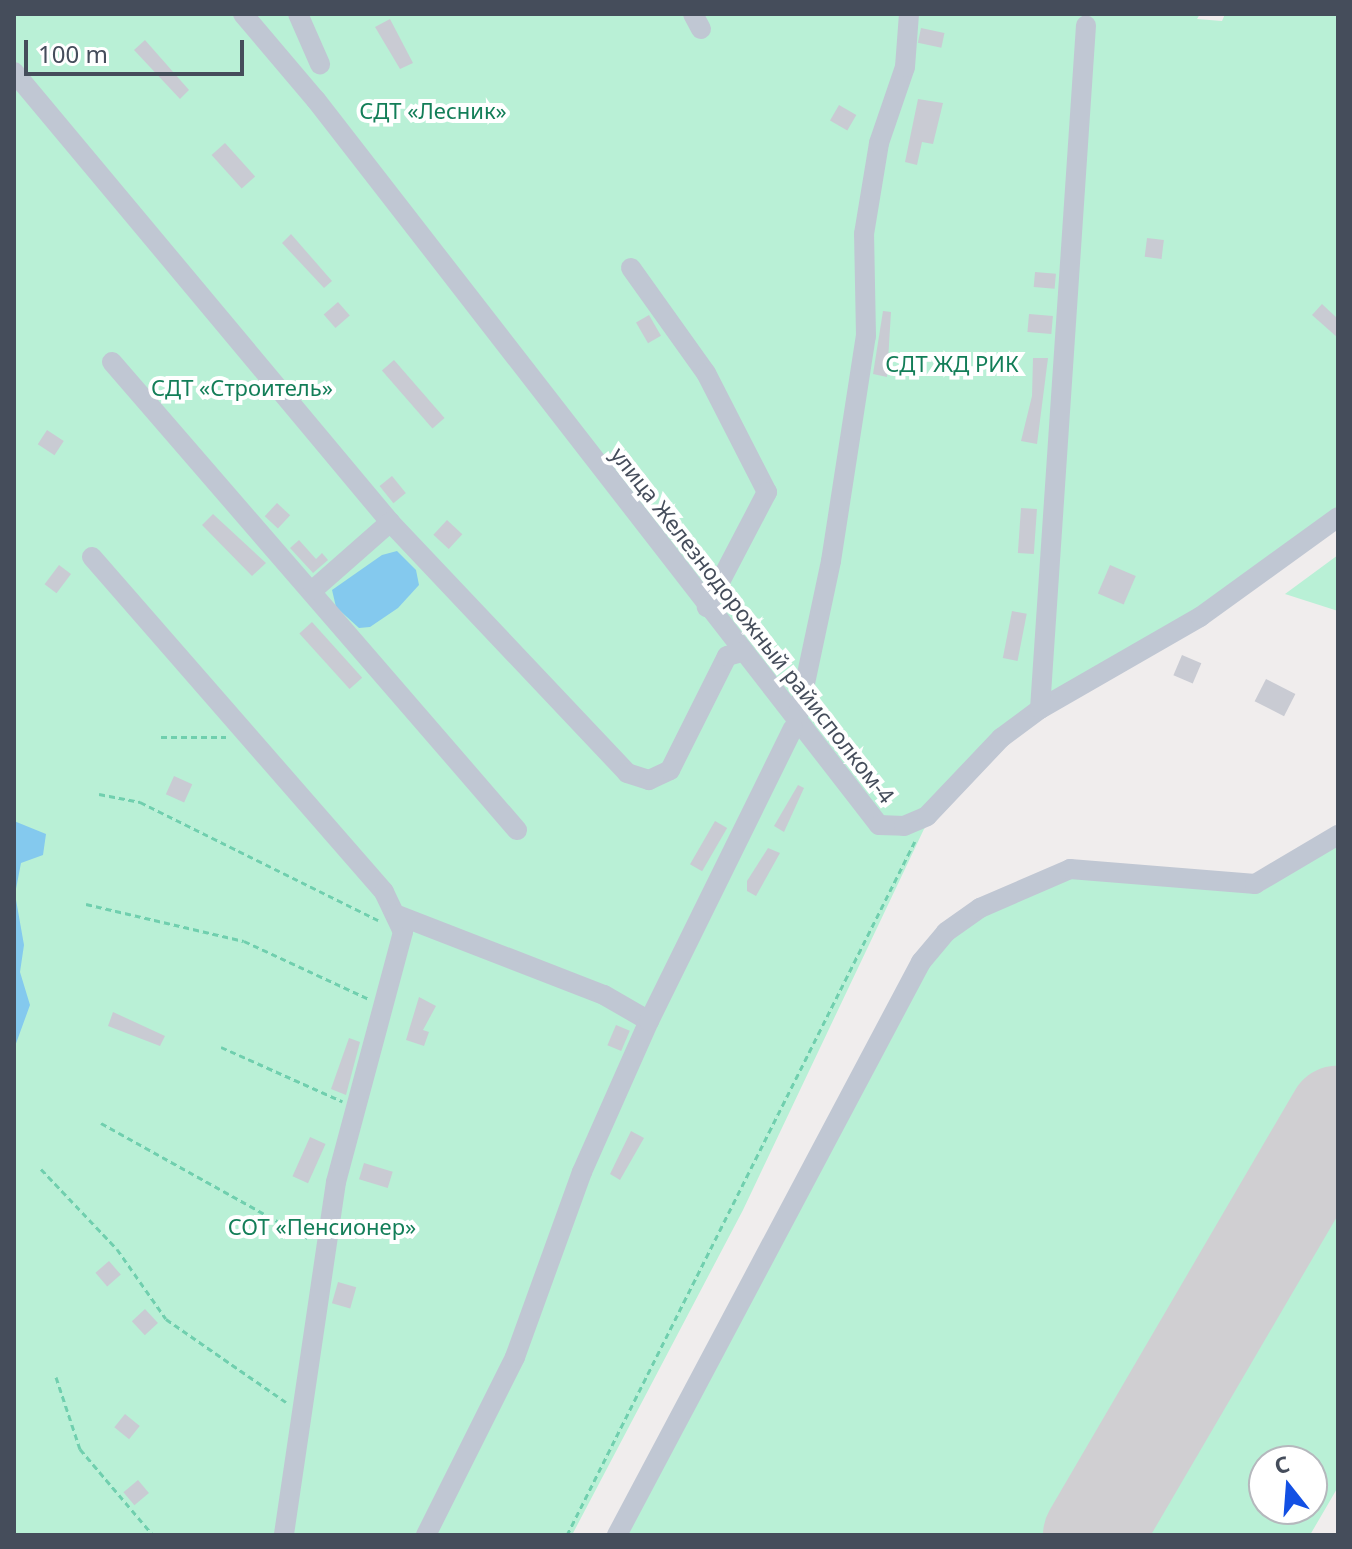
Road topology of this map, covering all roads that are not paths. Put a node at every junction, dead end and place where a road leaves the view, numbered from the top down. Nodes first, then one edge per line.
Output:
1 (243, 14) edge
2 (298, 14) edge
3 (909, 14) edge
4 (1086, 26) dead end
5 (320, 64) dead end
6 (14, 72) edge
7 (631, 268) dead end
8 (112, 362) dead end
9 (1338, 517) edge
10 (390, 522) junction
11 (92, 557) dead end
12 (313, 590) junction
13 (707, 607) junction
14 (742, 652) junction
15 (1040, 709) junction
16 (795, 724) junction
17 (517, 830) dead end
18 (1338, 835) edge
19 (399, 923) junction
20 (649, 1021) junction
21 (284, 1535) edge
22 (426, 1535) edge
23 (617, 1535) edge

1 - 13 street, улица Железнодорожный райисполком-4
2 - 5 street
3 - 16 street
4 - 15 street
6 - 10 street
7 - 13 street
8 - 12 street
9 - 15 street
10 - 12 street
10 - 14 street
11 - 19 street
12 - 17 street
13 - 14 street, улица Железнодорожный райисполком-4
14 - 16 street, улица Железнодорожный райисполком-4
15 - 16 street, улица Железнодорожный райисполком-4
16 - 20 street
18 - 23 street
19 - 20 street
19 - 21 street
20 - 22 street

